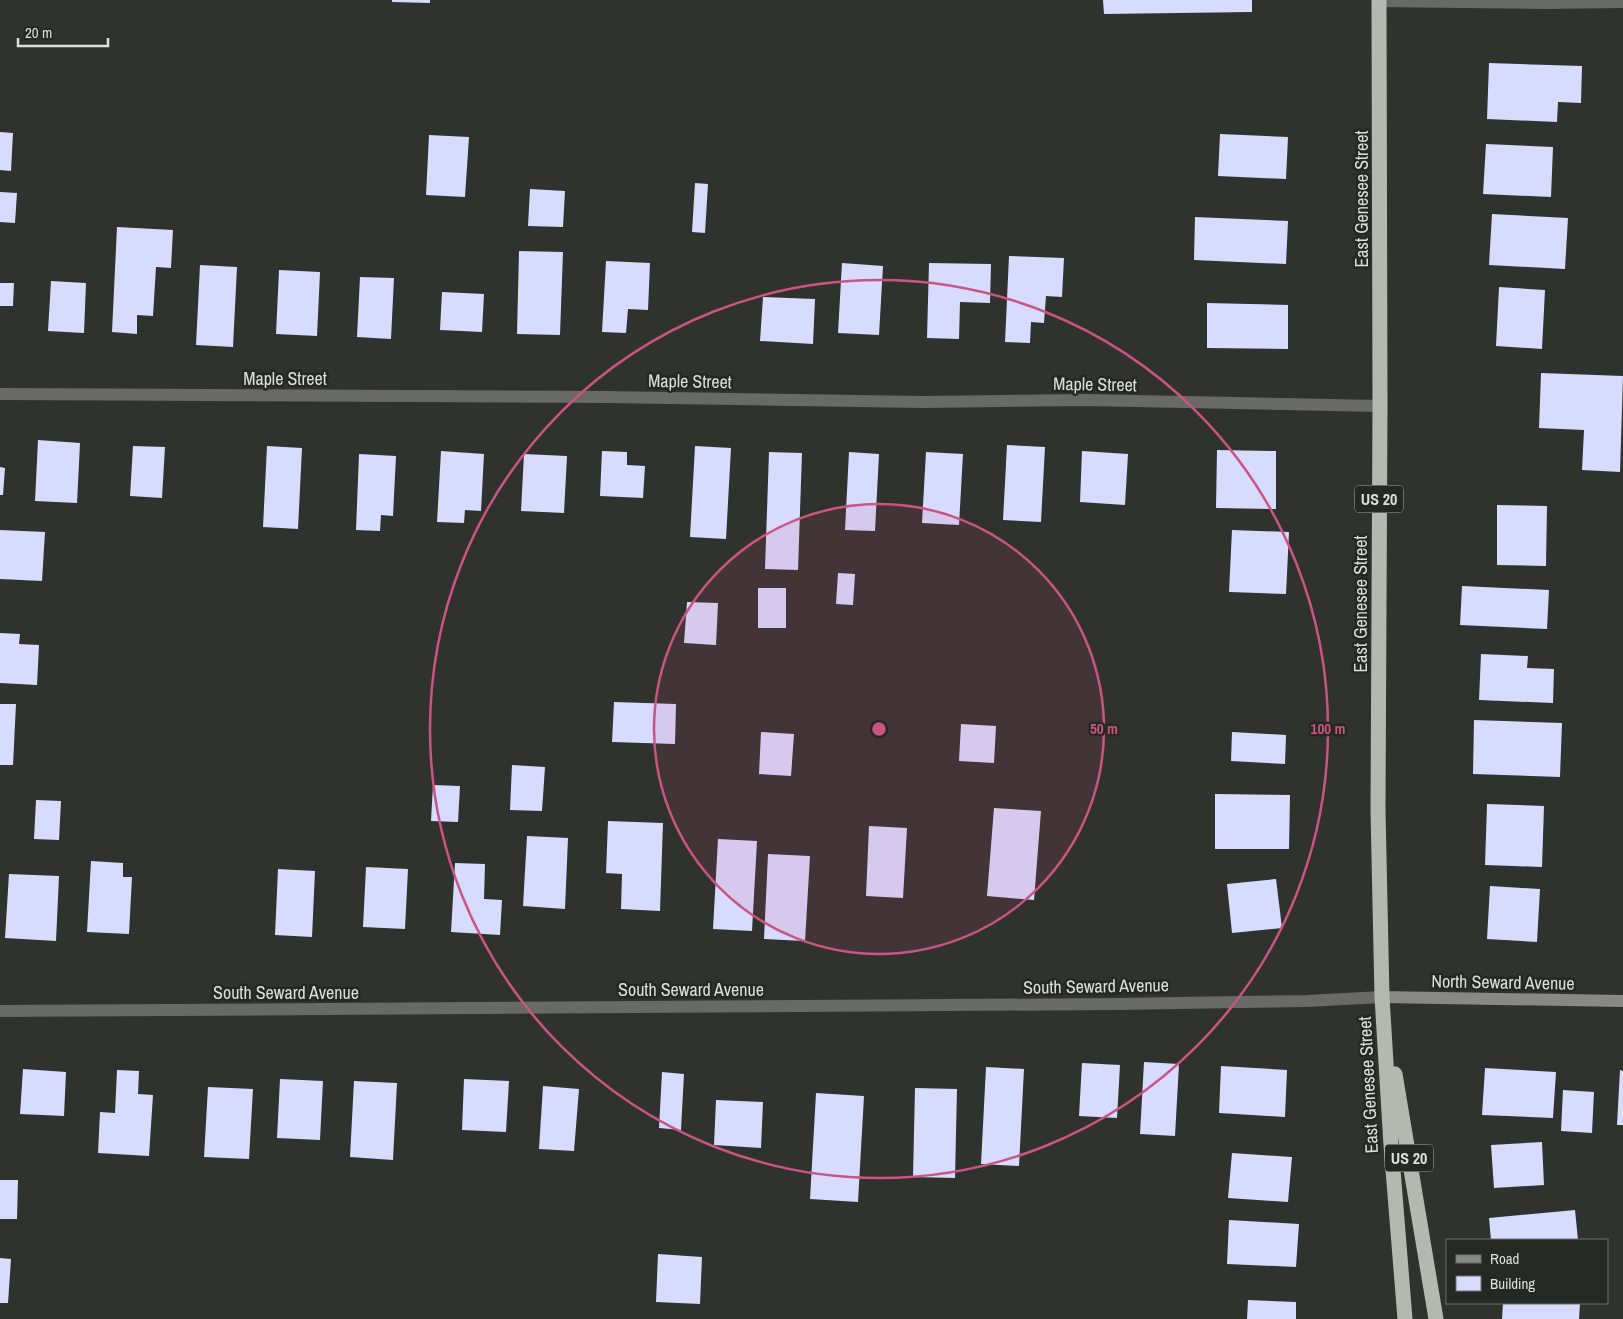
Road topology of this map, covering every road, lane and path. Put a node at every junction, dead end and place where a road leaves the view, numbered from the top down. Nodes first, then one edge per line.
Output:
1 (1379, 0) edge
2 (1623, 2) edge
3 (0, 394) edge
4 (1380, 406) junction
5 (1382, 997) junction
6 (1623, 1001) edge
7 (0, 1011) edge
8 (1405, 1319) edge
9 (1436, 1319) edge

1 - 2 street
1 - 4 highway, East Genesee Street / US 20
3 - 4 street, Maple Street
4 - 5 highway, East Genesee Street / US 20
5 - 6 street, North Seward Avenue
5 - 7 street, South Seward Avenue
5 - 8 highway, East Genesee Street / US 20
5 - 9 highway, East Genesee Street / US 20

